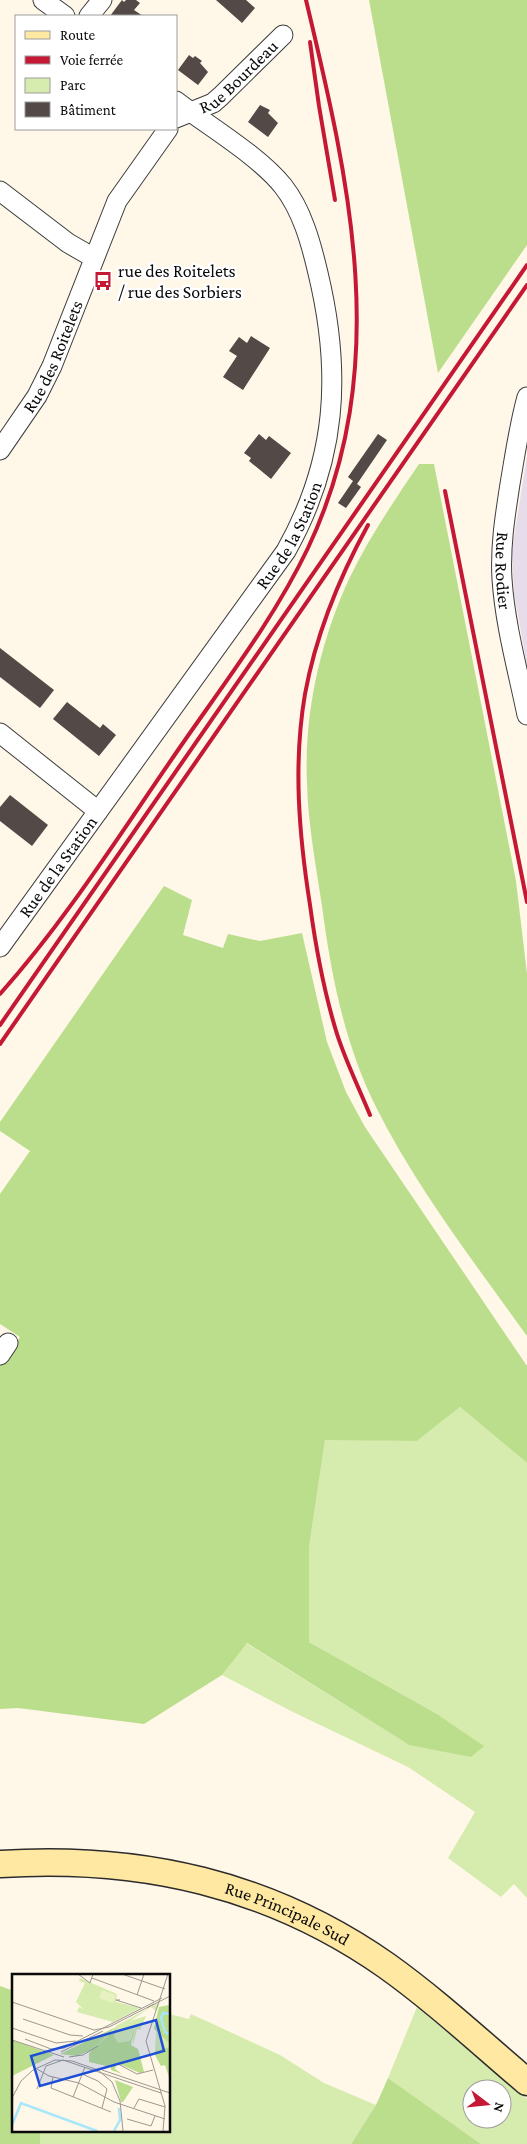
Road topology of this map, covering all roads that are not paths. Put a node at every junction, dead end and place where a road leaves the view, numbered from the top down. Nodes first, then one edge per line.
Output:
1 (43, 0) edge
2 (102, 0) edge
3 (64, 15) edge
4 (90, 15) edge
5 (284, 35) dead end
6 (181, 110) edge
7 (167, 130) edge
8 (0, 191) edge
9 (94, 258) junction
10 (527, 397) edge
11 (0, 450) edge
12 (527, 715) edge
13 (0, 734) edge
14 (98, 811) junction
15 (0, 947) edge
16 (0, 1864) edge
17 (527, 2082) edge

1 - 3 street
2 - 4 street
5 - 6 street, Rue Bourdeau
6 - 14 street, Rue de la Station
7 - 9 street, Rue des Roitelets
8 - 9 street
9 - 11 street, Rue des Roitelets
10 - 12 street, Rue Rodier
13 - 14 street
14 - 15 street, Rue de la Station
16 - 17 street, Rue Principale Sud

